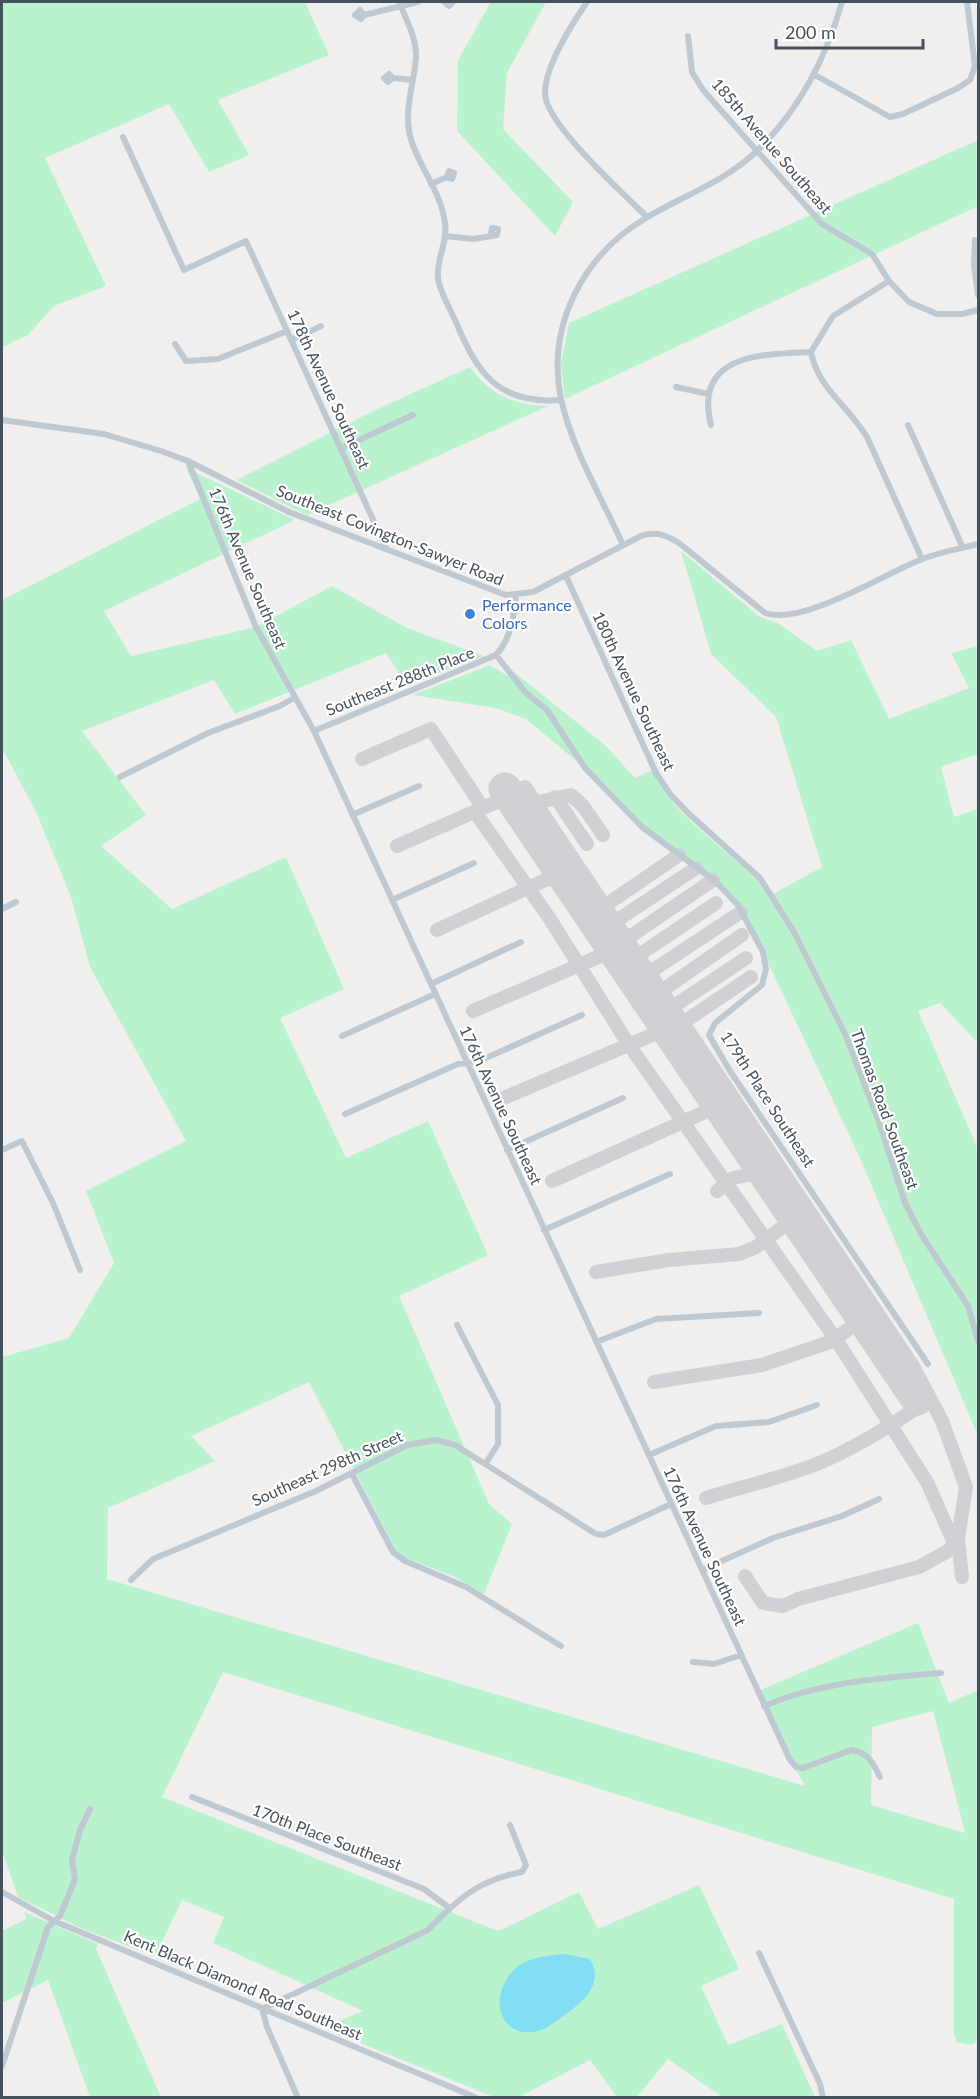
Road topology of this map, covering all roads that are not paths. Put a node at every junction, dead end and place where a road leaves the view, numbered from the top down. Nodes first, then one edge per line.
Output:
1 (418, 2) edge
2 (444, 2) edge
3 (453, 2) edge
4 (586, 2) edge
5 (842, 2) edge
6 (967, 2) edge
7 (400, 4) edge
8 (364, 15) dead end
9 (688, 36) dead end
10 (814, 75) junction
11 (393, 78) dead end
12 (412, 80) junction
13 (123, 137) dead end
14 (758, 150) junction
15 (447, 177) dead end
16 (431, 184) junction
17 (647, 217) junction
18 (491, 234) dead end
19 (445, 236) junction
20 (975, 240) dead end
21 (889, 281) junction
22 (978, 295) edge
23 (978, 310) edge
24 (321, 326) dead end
25 (287, 331) junction
26 (291, 340) junction
27 (175, 344) dead end
28 (811, 352) junction
29 (676, 387) dead end
30 (709, 394) junction
31 (561, 400) junction
32 (413, 415) dead end
33 (2, 420) edge
34 (711, 424) dead end
35 (908, 426) dead end
36 (342, 448) junction
37 (188, 461) junction
38 (978, 543) edge
39 (623, 545) junction
40 (386, 548) junction
41 (963, 548) junction
42 (922, 559) junction
43 (566, 576) junction
44 (516, 595) junction
45 (496, 655) junction
46 (294, 698) junction
47 (314, 731) junction
48 (120, 777) dead end
49 (420, 786) dead end
50 (352, 815) junction
51 (474, 863) dead end
52 (766, 885) joint
53 (392, 900) junction
54 (16, 902) dead end
55 (2, 909) edge
56 (521, 942) dead end
57 (431, 984) junction
58 (435, 994) junction
59 (582, 1015) dead end
60 (342, 1036) dead end
61 (467, 1064) junction
62 (622, 1098) dead end
63 (345, 1114) dead end
64 (2, 1150) edge
65 (507, 1150) junction
66 (670, 1174) dead end
67 (544, 1230) junction
68 (80, 1270) dead end
69 (759, 1313) dead end
70 (457, 1325) dead end
71 (978, 1341) edge
72 (596, 1342) junction
73 (928, 1364) dead end
74 (817, 1405) dead end
75 (648, 1455) junction
76 (486, 1463) junction
77 (352, 1474) junction
78 (879, 1499) dead end
79 (671, 1504) junction
80 (702, 1570) junction
81 (131, 1580) dead end
82 (561, 1647) dead end
83 (741, 1655) junction
84 (693, 1662) dead end
85 (941, 1673) dead end
86 (765, 1706) junction
87 (880, 1777) dead end
88 (192, 1797) dead end
89 (90, 1809) dead end
90 (510, 1825) dead end
91 (2, 1892) edge
92 (448, 1907) junction
93 (54, 1921) junction
94 (759, 1953) dead end
95 (262, 2008) junction
96 (2, 2066) edge
97 (298, 2097) edge
98 (477, 2097) edge
99 (823, 2097) edge

1 - 7 street
2 - 3 street
4 - 17 street
5 - 10 street
6 - 10 street
7 - 8 street
7 - 12 street
9 - 14 street, 185th Avenue Southeast
10 - 14 street
11 - 12 street
12 - 16 street
13 - 25 street, 178th Avenue Southeast
14 - 17 street
14 - 21 street, 185th Avenue Southeast
15 - 16 street
16 - 19 street
17 - 31 street
18 - 19 street
19 - 31 street
20 - 22 street
21 - 23 street, 185th Avenue Southeast
21 - 28 street
24 - 26 street
25 - 26 street, 178th Avenue Southeast
25 - 27 street
26 - 36 street, 178th Avenue Southeast
28 - 30 street
28 - 42 street
29 - 30 street
30 - 34 street
31 - 39 street
32 - 36 street
33 - 37 street, Southeast Covington-Sawyer Road
35 - 41 street
36 - 40 street, 178th Avenue Southeast
37 - 40 street, Southeast Covington-Sawyer Road
37 - 46 street, 176th Avenue Southeast
38 - 41 street, Southeast Covington-Sawyer Road
39 - 42 street, Southeast Covington-Sawyer Road
39 - 43 street, Southeast Covington-Sawyer Road
40 - 44 street, Southeast Covington-Sawyer Road
41 - 42 street, Southeast Covington-Sawyer Road
43 - 44 street, Southeast Covington-Sawyer Road
43 - 52 street, 180th Avenue Southeast
44 - 45 street
45 - 47 street, Southeast 288th Place
45 - 73 street, 179th Place Southeast
46 - 47 street, 176th Avenue Southeast
46 - 48 street
47 - 50 street, 176th Avenue Southeast
49 - 50 street
50 - 53 street, 176th Avenue Southeast
51 - 53 street
52 - 71 street, Thomas Road Southeast
53 - 57 street, 176th Avenue Southeast
54 - 55 street
56 - 57 street
57 - 58 street, 176th Avenue Southeast
58 - 60 street
58 - 61 street, 176th Avenue Southeast
59 - 61 street
61 - 63 street
61 - 65 street, 176th Avenue Southeast
62 - 65 street
64 - 68 street
65 - 67 street, 176th Avenue Southeast
66 - 67 street
67 - 72 street, 176th Avenue Southeast
69 - 72 street
70 - 76 street
72 - 75 street, 176th Avenue Southeast
74 - 75 street
75 - 79 street, 176th Avenue Southeast
76 - 77 street, Southeast 298th Street
76 - 79 street, Southeast 298th Street
77 - 81 street, Southeast 298th Street
77 - 82 street
78 - 80 street
79 - 80 street, 176th Avenue Southeast
80 - 83 street, 176th Avenue Southeast
83 - 84 street
83 - 86 street, 176th Avenue Southeast
85 - 86 street
86 - 87 street, 176th Avenue Southeast
88 - 92 street, 170th Place Southeast
89 - 93 street
90 - 92 street
91 - 93 street, Kent Black Diamond Road Southeast
92 - 95 street
93 - 95 street, Kent Black Diamond Road Southeast
93 - 96 street
94 - 99 street
95 - 97 street
95 - 98 street, Kent Black Diamond Road Southeast

